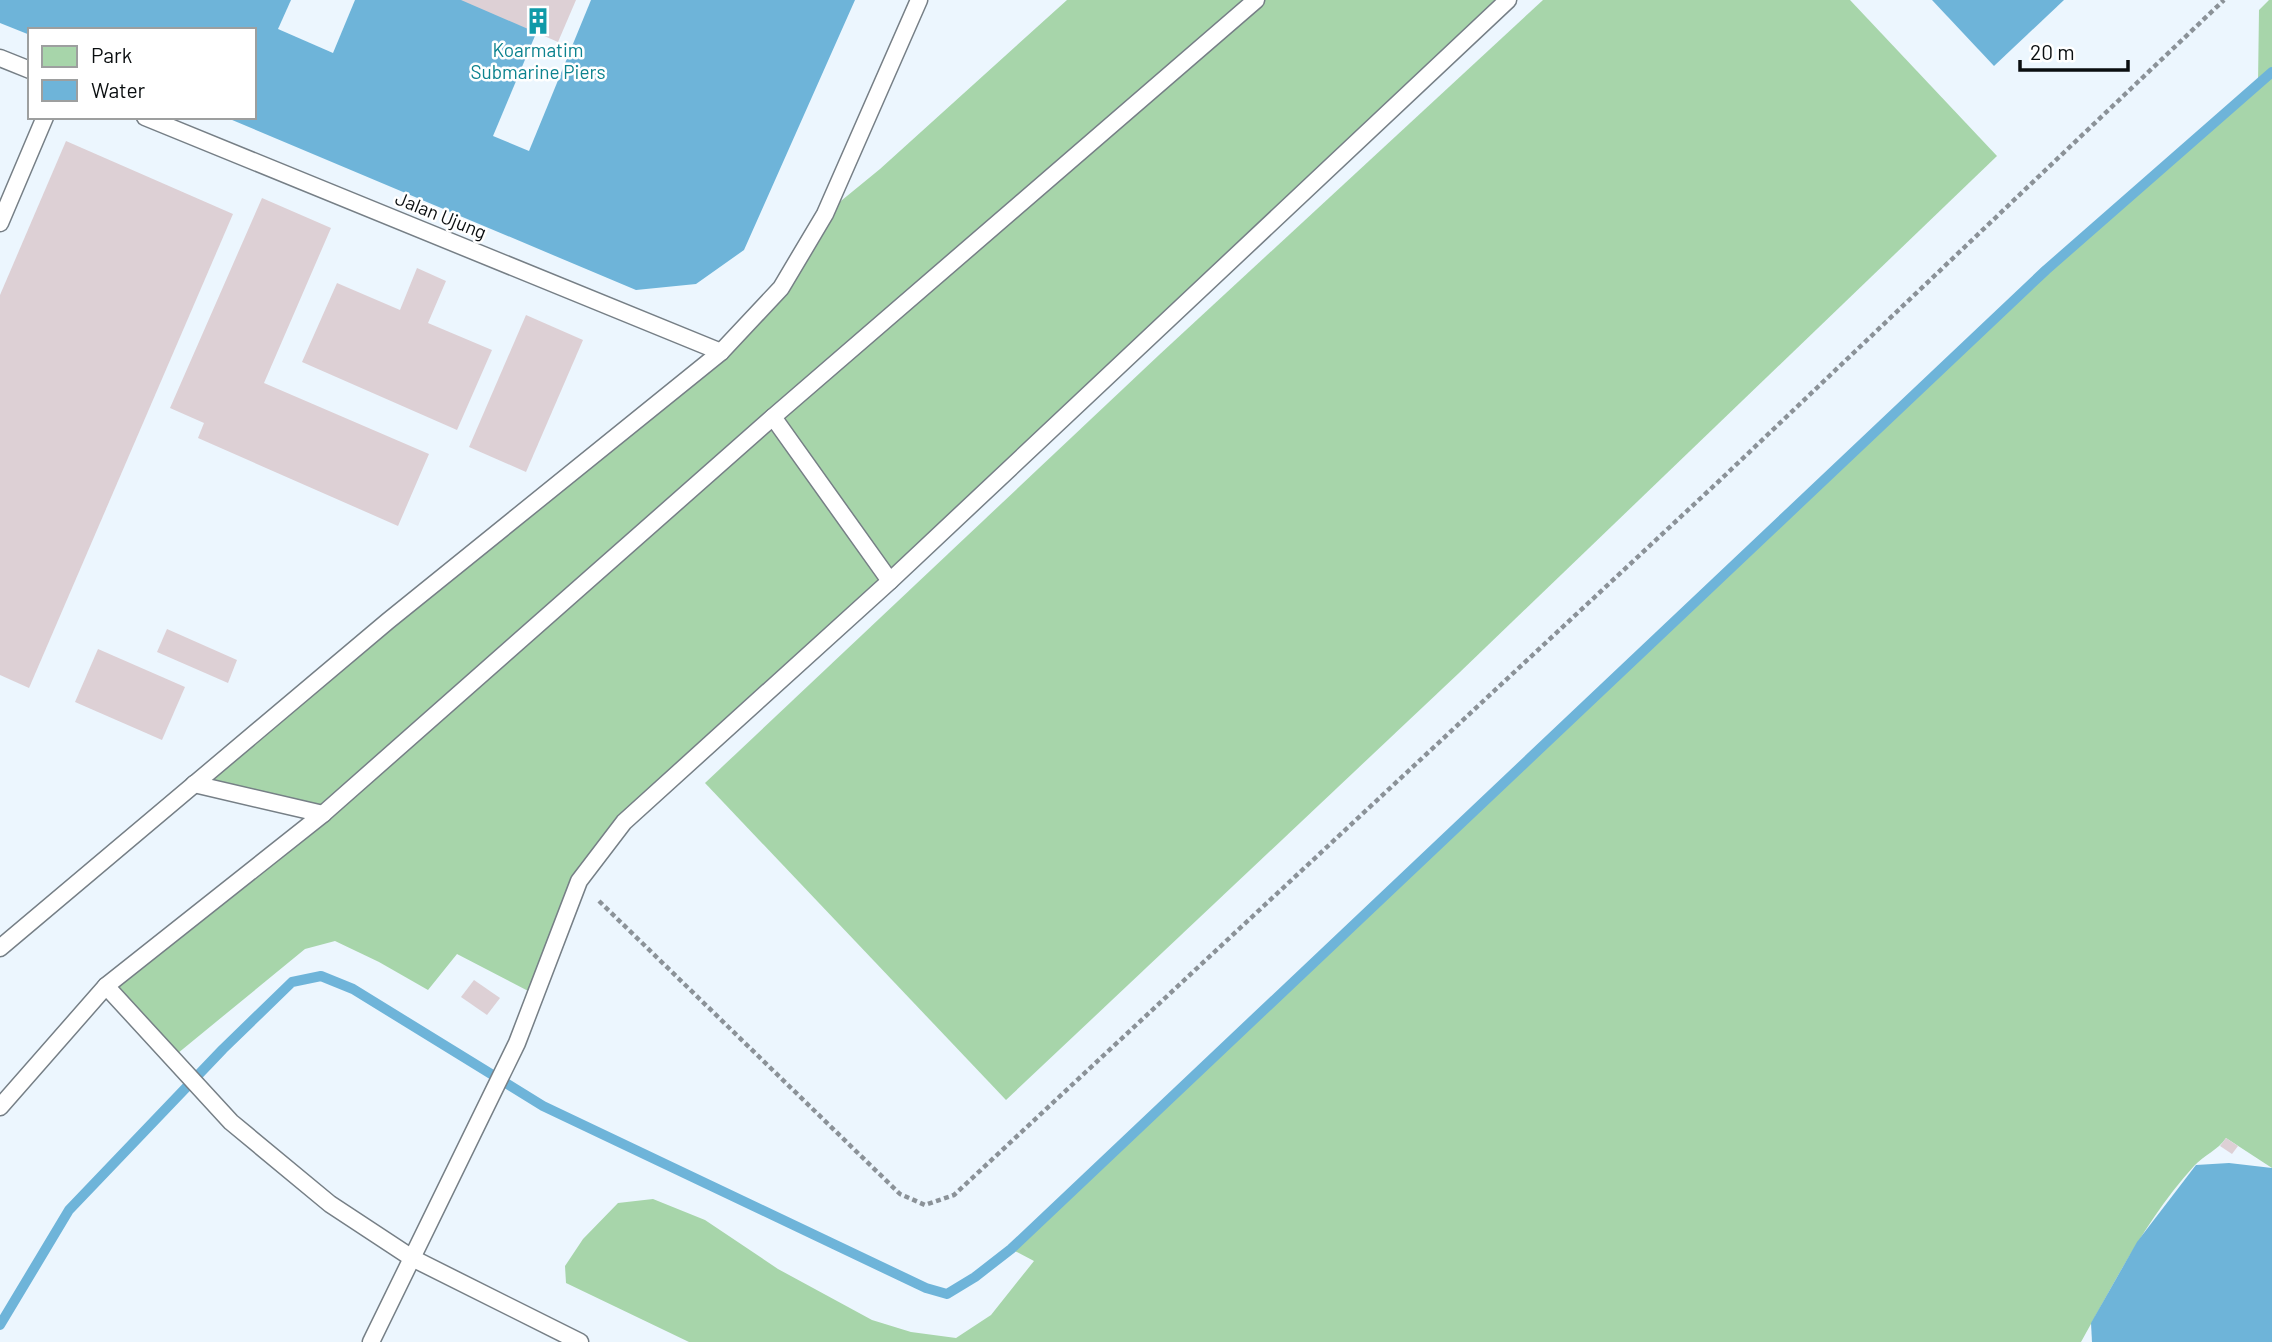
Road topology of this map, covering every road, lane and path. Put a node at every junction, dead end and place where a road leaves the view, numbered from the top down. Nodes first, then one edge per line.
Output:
1 (919, 0) edge
2 (1256, 0) edge
3 (1508, 0) edge
4 (2224, 0) edge
5 (0, 58) edge
6 (28, 69) edge
7 (44, 119) edge
8 (150, 119) edge
9 (0, 223) edge
10 (721, 352) junction
11 (773, 417) junction
12 (890, 581) junction
13 (194, 785) junction
14 (323, 814) junction
15 (579, 881) junction
16 (0, 948) edge
17 (106, 986) junction
18 (0, 1107) edge
19 (412, 1258) junction
20 (371, 1342) edge
21 (580, 1342) edge

1 - 10 lane
2 - 11 lane
3 - 12 lane
4 - 15 path
5 - 6 lane
7 - 9 lane
8 - 10 lane, Jalan Ujung
10 - 13 lane
11 - 12 lane
11 - 14 lane
12 - 15 lane
13 - 14 lane
13 - 16 lane
14 - 17 lane
15 - 19 lane
17 - 18 lane
17 - 19 lane
19 - 20 lane
19 - 21 lane

